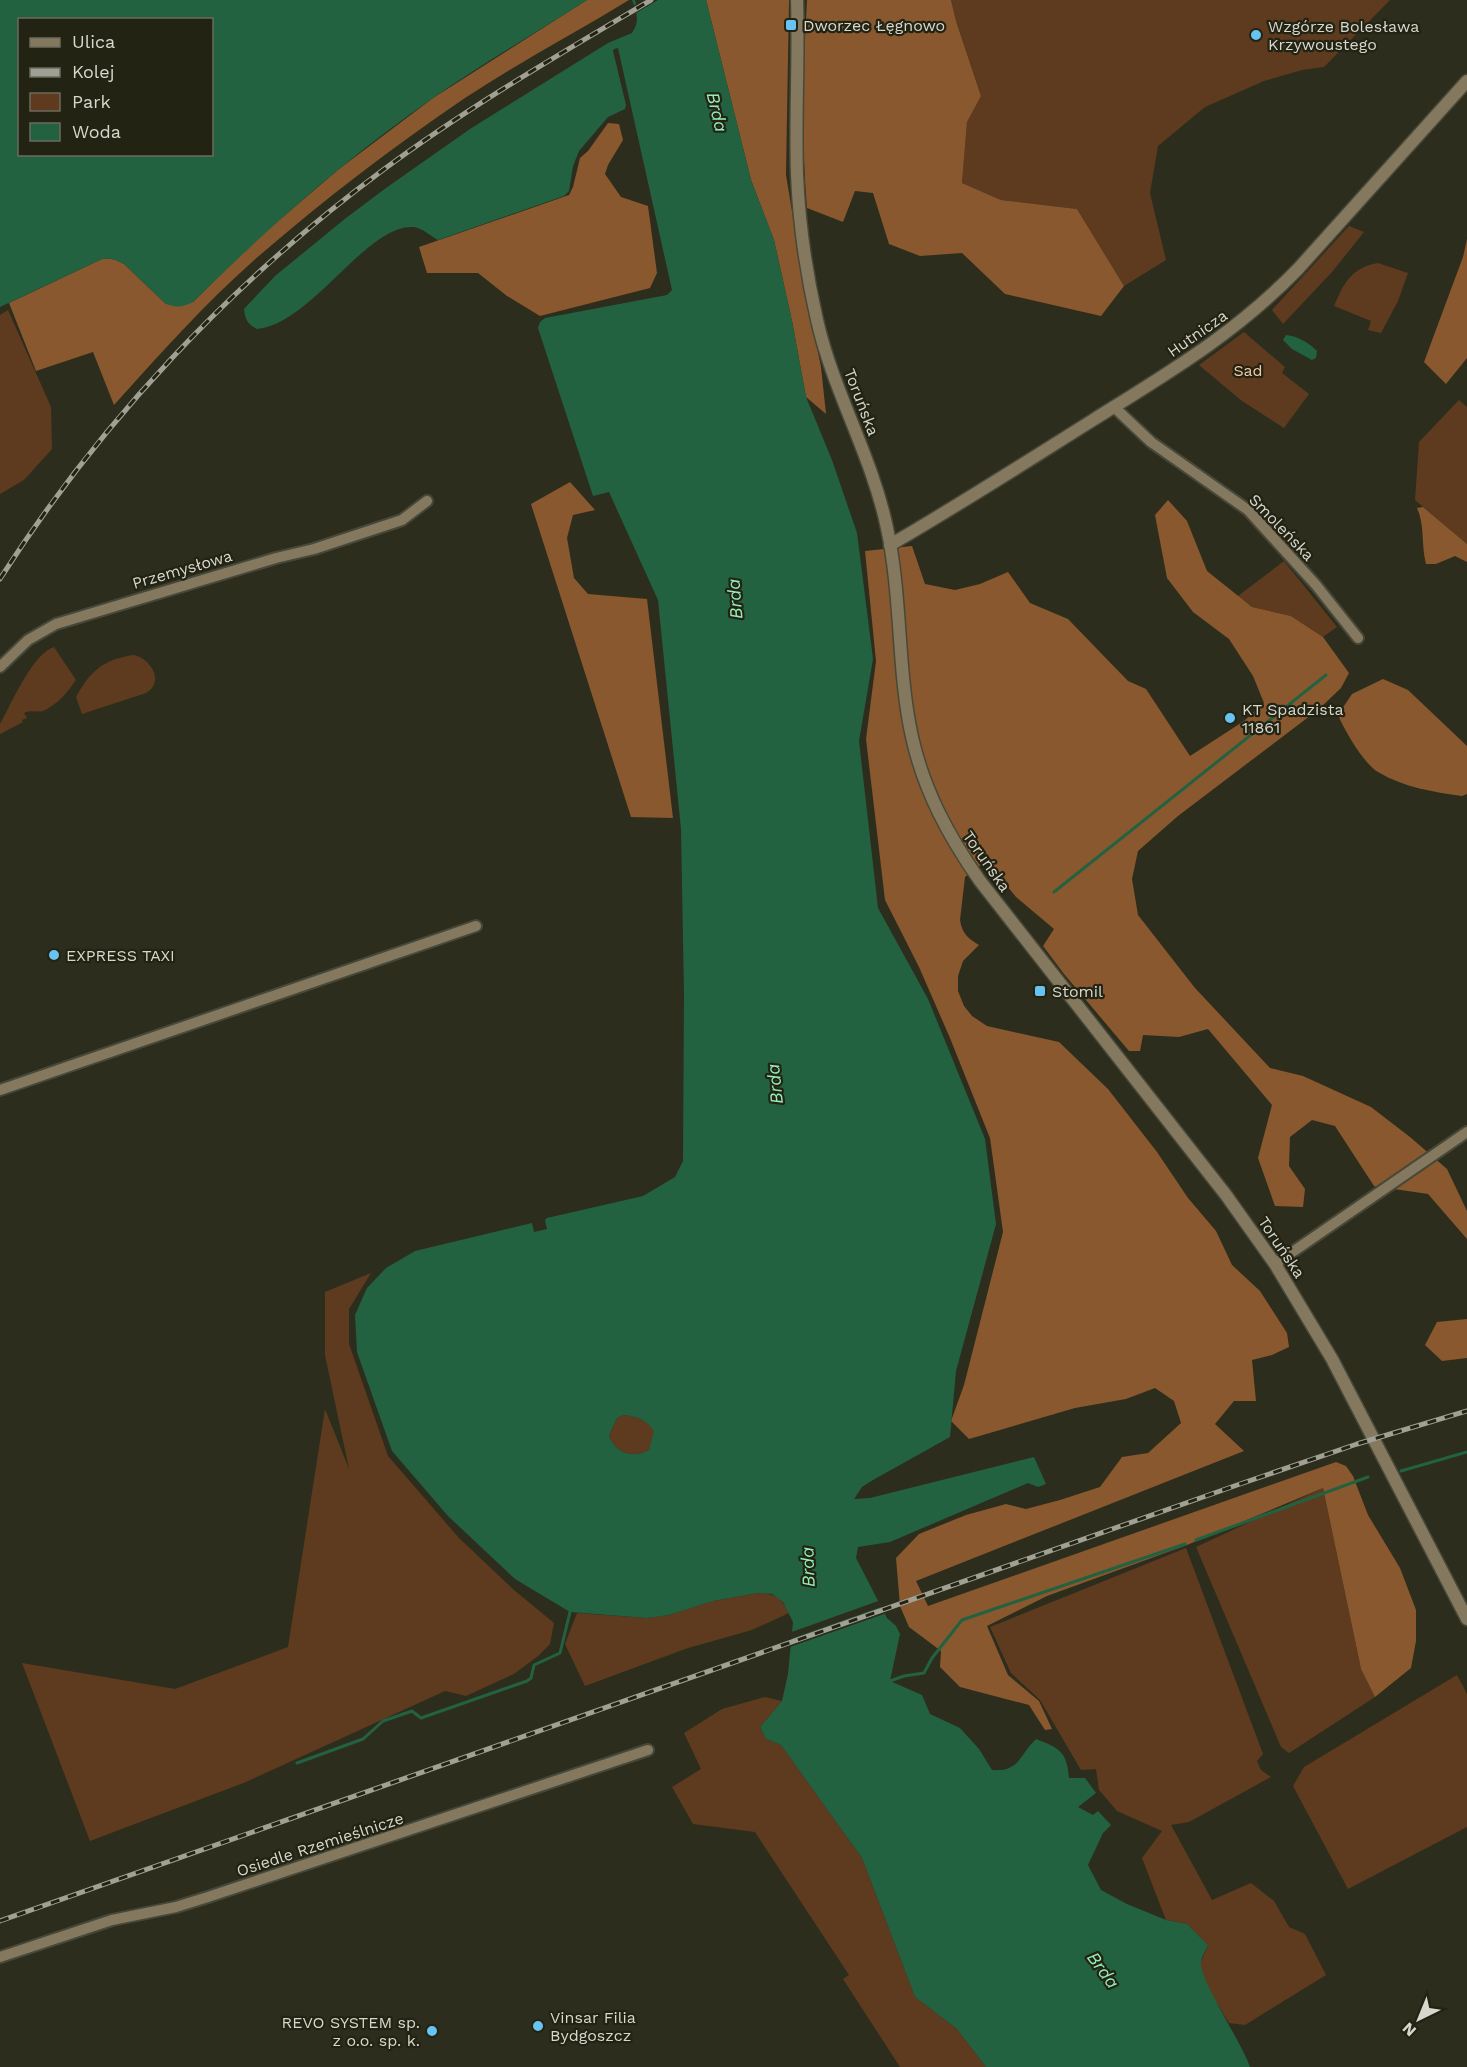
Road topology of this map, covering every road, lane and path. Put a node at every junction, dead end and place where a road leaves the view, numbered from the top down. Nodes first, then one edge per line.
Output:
1 (797, 0) edge
2 (1467, 81) edge
3 (1114, 407) junction
4 (427, 501) dead end
5 (890, 545) junction
6 (1358, 638) dead end
7 (0, 667) edge
8 (476, 926) dead end
9 (0, 1090) edge
10 (1467, 1132) edge
11 (1275, 1263) junction
12 (1467, 1619) edge
13 (648, 1750) dead end
14 (0, 1958) edge

1 - 5 street, Toruńska
2 - 3 street, Hutnicza
3 - 5 street, Hutnicza
3 - 6 street, Smoleńska
4 - 7 street, Przemysłowa
5 - 11 street, Toruńska
8 - 9 street
10 - 11 street
11 - 12 street, Toruńska
13 - 14 street, Osiedle Rzemieślnicze

